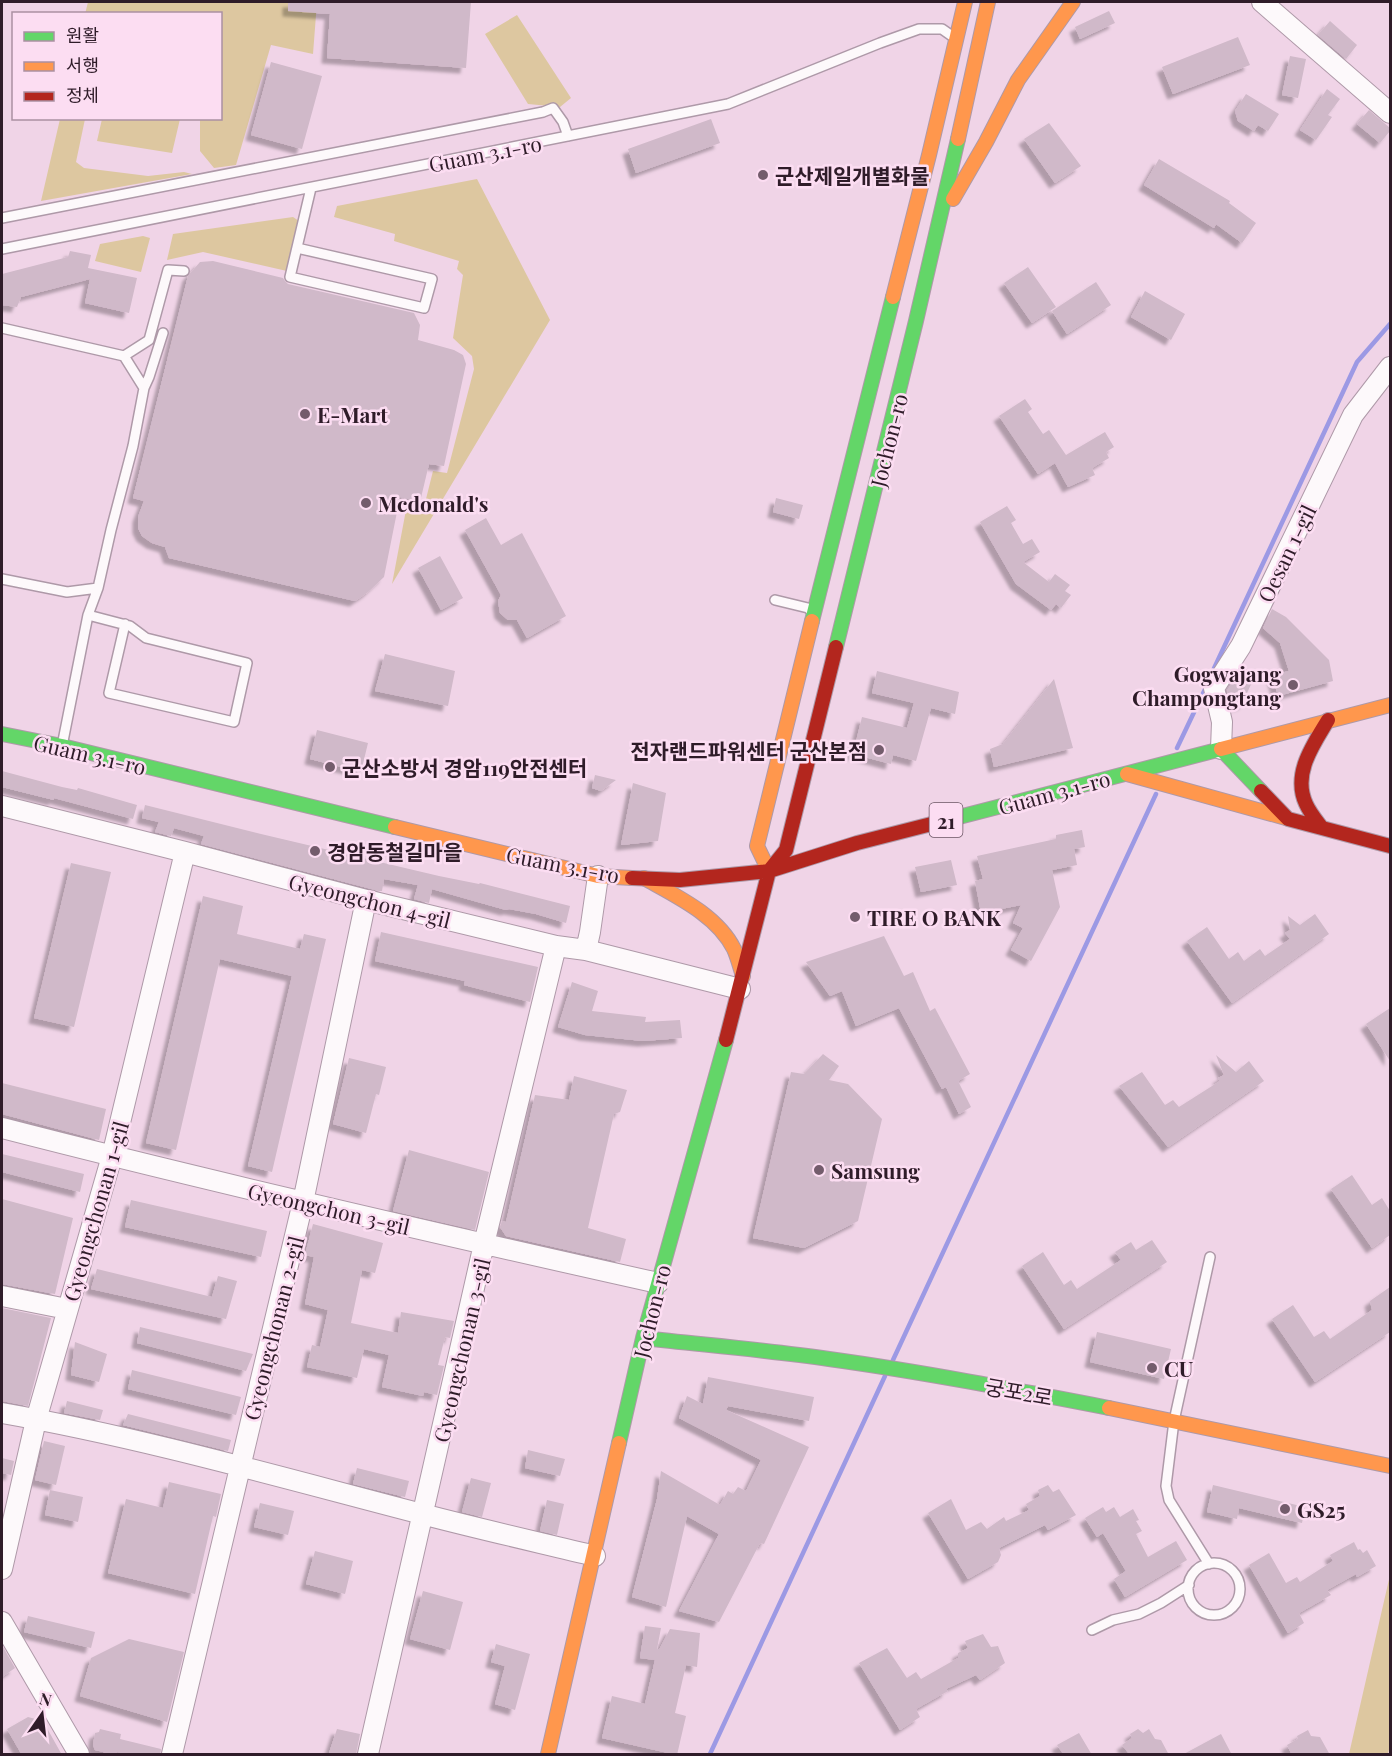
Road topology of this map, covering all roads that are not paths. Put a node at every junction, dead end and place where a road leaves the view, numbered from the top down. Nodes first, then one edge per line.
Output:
1 (988, 2) edge
2 (995, 2) edge
3 (1073, 2) edge
4 (1262, 2) edge
5 (963, 5) edge
6 (957, 39) junction
7 (978, 49) junction
8 (1390, 112) edge
9 (568, 136) junction
10 (310, 188) junction
11 (2, 218) edge
12 (939, 223) junction
13 (297, 248) junction
14 (2, 249) edge
15 (184, 271) dead end
16 (2, 328) edge
17 (163, 333) dead end
18 (124, 356) junction
19 (1390, 367) edge
20 (144, 388) junction
21 (2, 579) edge
22 (98, 588) junction
23 (775, 600) dead end
24 (88, 615) junction
25 (814, 615) junction
26 (124, 624) junction
27 (1390, 705) edge
28 (1328, 720) junction
29 (2, 734) edge
30 (62, 746) junction
31 (1217, 750) junction
32 (1124, 774) junction
33 (2, 806) edge
34 (1288, 819) junction
35 (1322, 828) junction
36 (1390, 846) edge
37 (185, 852) junction
38 (769, 871) junction
39 (598, 876) junction
40 (644, 878) junction
41 (366, 900) junction
42 (556, 946) junction
43 (586, 950) junction
44 (742, 983) junction
45 (2, 1128) edge
46 (111, 1156) junction
47 (303, 1202) junction
48 (484, 1244) junction
49 (1210, 1257) dead end
50 (658, 1283) junction
51 (2, 1296) edge
52 (67, 1309) junction
53 (643, 1338) junction
54 (2, 1413) edge
55 (36, 1419) junction
56 (1174, 1421) junction
57 (240, 1466) junction
58 (1390, 1467) edge
59 (424, 1515) junction
60 (595, 1556) junction
61 (1209, 1564) junction
62 (2, 1569) edge
63 (1188, 1585) junction
64 (2, 1622) edge
65 (1092, 1629) dead end
66 (79, 1755) edge
67 (172, 1755) edge
68 (368, 1755) edge
69 (548, 1755) edge

1 - 7 street, Jochon-ro
2 - 7 street
3 - 12 street
4 - 8 street
5 - 6 street, Jochon-ro
6 - 9 lane, Guam 3.1-ro
6 - 25 street, Jochon-ro
7 - 12 street, Jochon-ro
9 - 10 lane, Guam 3.1-ro
9 - 11 lane
10 - 13 lane
10 - 14 lane, Guam 3.1-ro
12 - 38 street, Jochon-ro
13 - 13 lane
15 - 18 lane
16 - 18 lane
17 - 20 lane
18 - 20 lane
19 - 31 street, Oesan 1-gil
20 - 22 lane
21 - 22 lane
22 - 24 lane
23 - 25 lane
24 - 26 lane
24 - 30 lane
25 - 38 street, Jochon-ro
26 - 26 lane
27 - 28 street
28 - 31 street
28 - 35 street
29 - 30 street, Guam 3.1-ro / 21
30 - 39 street, Guam 3.1-ro / 21
31 - 32 street, 21
31 - 34 street
32 - 34 street
32 - 38 street, Guam 3.1-ro / 21
33 - 37 street, Gyeongchon 4-gil
34 - 35 street
35 - 36 street
37 - 41 street, Gyeongchon 4-gil
37 - 46 street, Gyeongchonan 1-gil
38 - 40 street, Guam 3.1-ro / 21
38 - 44 street, Jochon-ro
39 - 40 street, Guam 3.1-ro / 21
39 - 43 street
40 - 44 street
41 - 42 street, Gyeongchon 4-gil
41 - 47 street, Gyeongchonan 2-gil
42 - 43 street, Gyeongchon 4-gil
42 - 48 street, Gyeongchonan 3-gil
43 - 44 street, Gyeongchon 4-gil
44 - 50 street, Jochon-ro
45 - 46 street, Gyeongchon 3-gil
46 - 47 street, Gyeongchon 3-gil
46 - 52 street, Gyeongchonan 1-gil
47 - 48 street, Gyeongchon 3-gil
47 - 57 street, Gyeongchonan 2-gil
48 - 50 street, Gyeongchon 3-gil
48 - 59 street, Gyeongchonan 3-gil
49 - 56 lane
50 - 53 street, Jochon-ro
51 - 52 street
52 - 55 street, Gyeongchonan 1-gil
53 - 56 street, 궁포2로
53 - 60 street, Jochon-ro
54 - 55 street
55 - 57 street
55 - 62 street, Gyeongchonan 1-gil
56 - 58 street, 궁포2로
56 - 61 lane
57 - 59 street
57 - 67 street, Gyeongchonan 2-gil
59 - 60 street
59 - 68 street, Gyeongchonan 3-gil
60 - 69 street, Jochon-ro
61 - 63 lane
61 - 63 lane
63 - 65 lane
64 - 66 street

